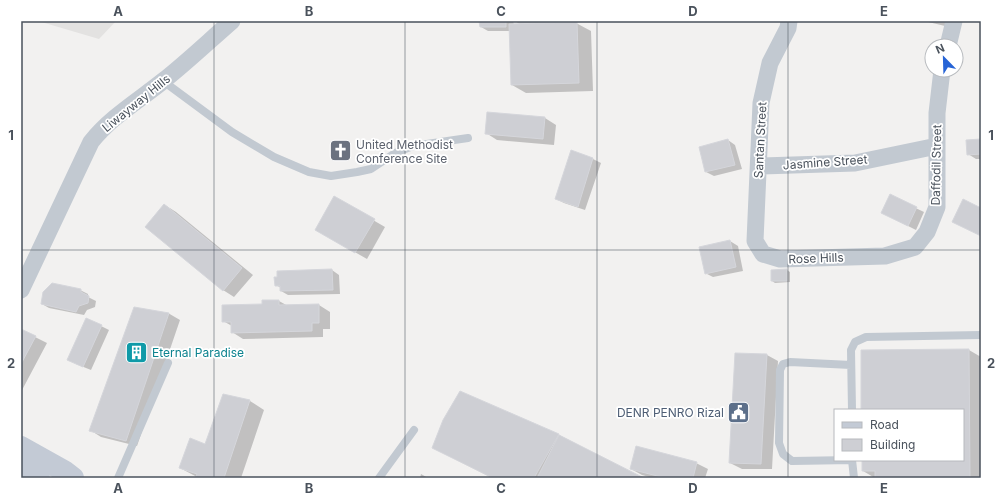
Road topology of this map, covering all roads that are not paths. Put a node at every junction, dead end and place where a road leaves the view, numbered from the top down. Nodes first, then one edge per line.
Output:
1 (232, 21) edge
2 (789, 21) edge
3 (954, 21) edge
4 (950, 38) edge
5 (941, 78) edge
6 (164, 81) junction
7 (468, 138) dead end
8 (937, 146) junction
9 (759, 166) junction
10 (755, 241) joint
11 (885, 256) joint
12 (21, 290) edge
13 (981, 335) edge
14 (168, 362) dead end
15 (851, 365) junction
16 (852, 409) edge
17 (414, 430) dead end
18 (21, 447) edge
19 (834, 460) edge
20 (852, 461) edge
21 (21, 468) edge
22 (39, 478) edge
23 (73, 478) edge
24 (118, 478) edge
25 (379, 478) edge
26 (854, 478) edge

1 - 6 street, Liwayway Hills
2 - 9 street, Santan Street
3 - 4 street
5 - 8 street, Daffodil Street
6 - 7 lane
6 - 12 street, Liwayway Hills
8 - 9 street, Jasmine Street
8 - 11 street, Daffodil Street
9 - 10 street, Santan Street
10 - 11 street, Rose Hills
13 - 15 lane
14 - 24 lane
15 - 16 lane
15 - 19 lane
17 - 25 lane
18 - 23 main road
20 - 26 lane
21 - 22 main road

